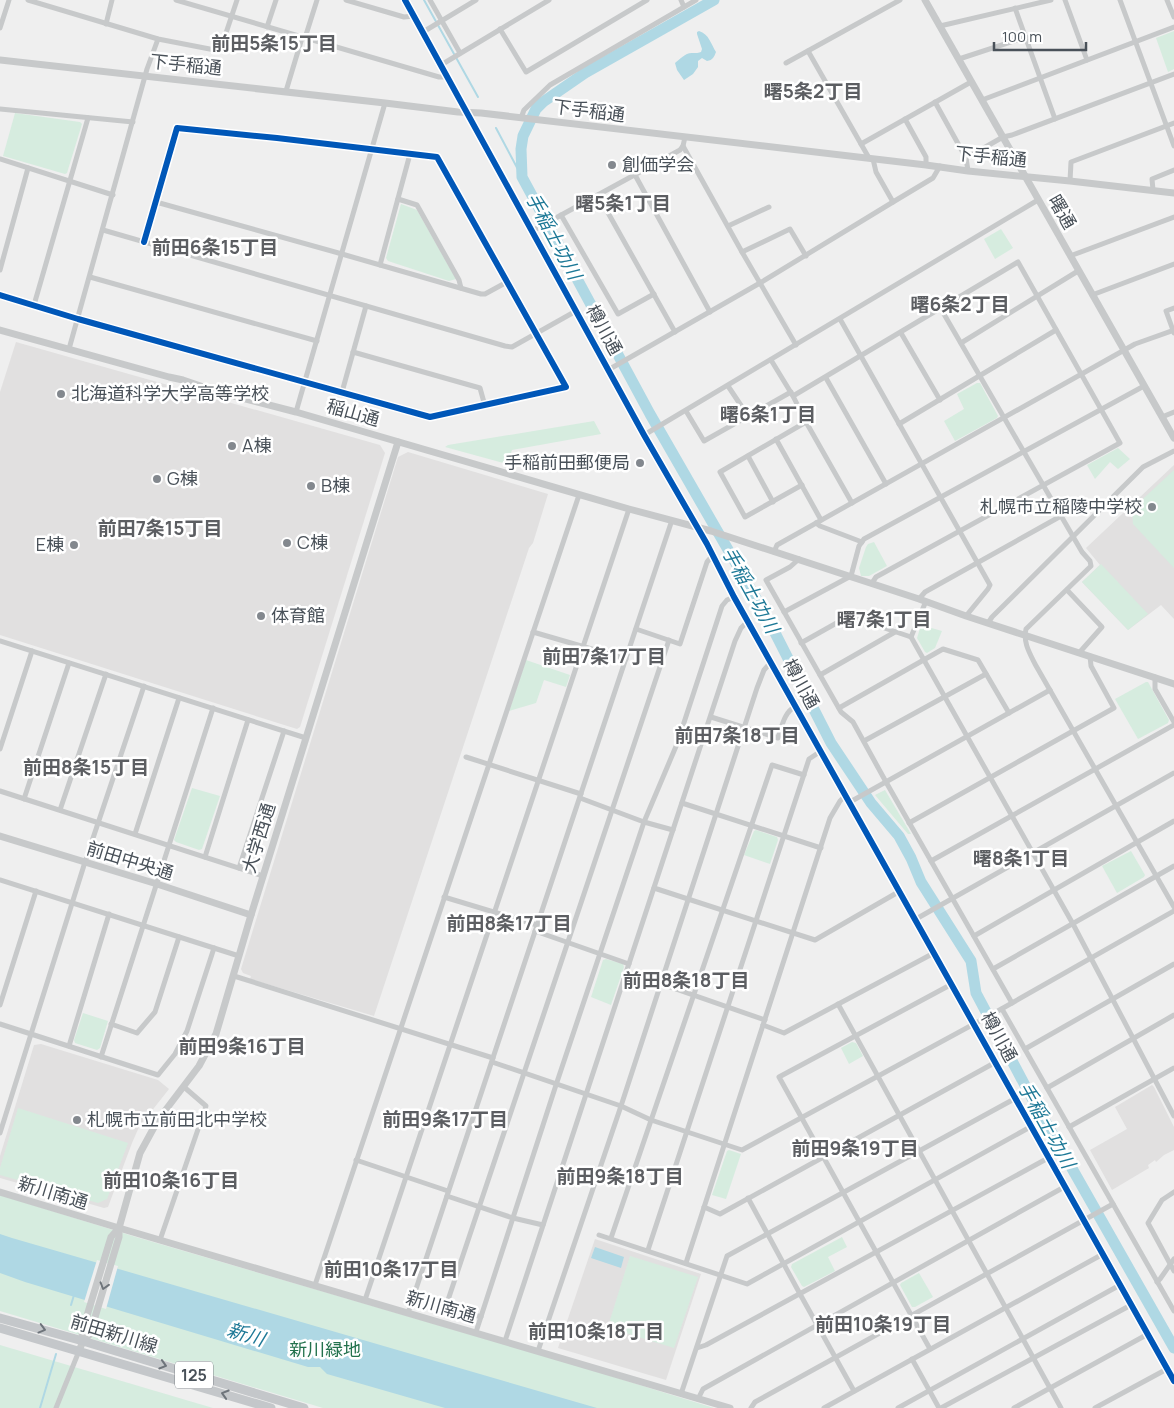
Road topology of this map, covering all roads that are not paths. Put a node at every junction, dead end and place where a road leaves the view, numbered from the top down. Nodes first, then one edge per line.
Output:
1 (10, 0) edge
2 (28, 0) edge
3 (112, 0) edge
4 (176, 0) edge
5 (237, 0) edge
6 (276, 0) edge
7 (317, 0) edge
8 (346, 0) edge
9 (405, 0) edge
10 (430, 0) edge
11 (476, 0) edge
12 (536, 0) edge
13 (549, 0) edge
14 (647, 0) edge
15 (681, 0) edge
16 (696, 0) edge
17 (900, 0) edge
18 (925, 0) edge
19 (1051, 0) edge
20 (1066, 0) edge
21 (1120, 0) edge
22 (1167, 0) edge
23 (1036, 2) edge
24 (196, 3) edge
25 (540, 6) junction
26 (684, 7) junction
27 (1015, 8) junction
28 (2, 12) edge
29 (414, 16) junction
30 (232, 17) junction
31 (1174, 17) edge
32 (441, 21) junction
33 (106, 24) junction
34 (940, 26) junction
35 (267, 27) junction
36 (1174, 27) edge
37 (0, 28) edge
38 (500, 29) junction
39 (423, 32) junction
40 (1026, 37) junction
41 (158, 38) junction
42 (303, 38) junction
43 (1135, 42) junction
44 (808, 51) junction
45 (457, 55) junction
46 (959, 59) junction
47 (0, 60) edge
48 (1088, 60) junction
49 (786, 63) dead end
50 (441, 65) junction
51 (1174, 74) edge
52 (146, 76) junction
53 (448, 77) junction
54 (1040, 78) junction
55 (972, 82) junction
56 (1151, 83) junction
57 (286, 91) junction
58 (982, 100) junction
59 (935, 102) junction
60 (385, 103) junction
61 (0, 109) edge
62 (466, 113) junction
63 (88, 118) junction
64 (522, 118) junction
65 (905, 119) junction
66 (1055, 119) junction
67 (133, 122) junction
68 (1174, 122) edge
69 (1166, 126) junction
70 (684, 137) junction
71 (1003, 137) junction
72 (861, 144) junction
73 (683, 146) junction
74 (1174, 146) edge
75 (372, 150) junction
76 (410, 154) junction
77 (966, 158) junction
78 (871, 159) junction
79 (0, 160) edge
80 (926, 165) junction
81 (940, 166) junction
82 (28, 168) junction
83 (1174, 170) edge
84 (968, 171) junction
85 (635, 175) junction
86 (1025, 176) junction
87 (70, 181) junction
88 (1070, 181) junction
89 (1153, 190) junction
90 (1174, 193) edge
91 (112, 195) junction
92 (598, 195) junction
93 (398, 199) junction
94 (1038, 200) junction
95 (156, 202) junction
96 (893, 202) junction
97 (769, 207) dead end
98 (561, 215) junction
99 (1174, 217) edge
100 (728, 226) junction
101 (103, 230) junction
102 (532, 231) junction
103 (144, 242) junction
104 (742, 252) junction
105 (342, 254) junction
106 (806, 256) junction
107 (1070, 256) junction
108 (1174, 264) edge
109 (380, 265) junction
110 (0, 270) edge
111 (1078, 271) junction
112 (90, 276) junction
113 (507, 282) junction
114 (760, 283) junction
115 (461, 288) junction
116 (654, 294) junction
117 (0, 295) edge
118 (1092, 295) junction
119 (331, 296) junction
120 (1037, 296) junction
121 (34, 305) junction
122 (366, 306) junction
123 (941, 308) junction
124 (1174, 308) edge
125 (576, 311) junction
126 (710, 312) junction
127 (78, 319) junction
128 (840, 319) junction
129 (0, 330) edge
130 (1056, 330) junction
131 (1174, 331) edge
132 (675, 332) junction
133 (536, 333) junction
134 (901, 333) junction
135 (317, 341) junction
136 (961, 343) junction
137 (796, 345) junction
138 (69, 349) junction
139 (1124, 351) junction
140 (353, 352) junction
141 (861, 357) junction
142 (771, 360) junction
143 (608, 370) junction
144 (1082, 374) junction
145 (980, 376) junction
146 (826, 378) junction
147 (305, 382) junction
148 (728, 386) junction
149 (1144, 386) junction
150 (342, 392) junction
151 (792, 394) junction
152 (940, 400) junction
153 (485, 406) junction
154 (1101, 409) junction
155 (686, 411) junction
156 (296, 412) junction
157 (1174, 412) edge
158 (748, 416) junction
159 (1162, 417) junction
160 (1004, 418) junction
161 (806, 422) junction
162 (899, 424) junction
163 (644, 435) junction
164 (1174, 438) edge
165 (776, 440) junction
166 (398, 442) junction
167 (1174, 451) edge
168 (1024, 452) junction
169 (748, 456) junction
170 (922, 464) junction
171 (886, 484) junction
172 (1042, 485) junction
173 (802, 486) junction
174 (579, 495) junction
175 (941, 498) junction
176 (774, 502) junction
177 (852, 503) junction
178 (629, 509) junction
179 (1061, 516) junction
180 (672, 520) junction
181 (819, 522) junction
182 (698, 527) junction
183 (959, 530) junction
184 (1073, 537) junction
185 (862, 542) junction
186 (774, 552) junction
187 (713, 555) junction
188 (799, 559) junction
189 (977, 562) junction
190 (851, 576) junction
191 (872, 583) junction
192 (1067, 590) junction
193 (734, 597) junction
194 (923, 600) junction
195 (784, 612) junction
196 (966, 616) junction
197 (748, 621) junction
198 (988, 624) junction
199 (636, 629) junction
200 (533, 632) junction
201 (895, 632) junction
202 (1025, 635) junction
203 (912, 638) junction
204 (668, 640) junction
205 (0, 641) edge
206 (801, 643) junction
207 (583, 648) junction
208 (32, 651) junction
209 (1079, 653) junction
210 (1090, 656) junction
211 (626, 659) junction
212 (924, 660) junction
213 (772, 661) junction
214 (68, 662) junction
215 (106, 674) junction
216 (986, 674) junction
217 (820, 676) junction
218 (1155, 678) junction
219 (1174, 684) edge
220 (144, 686) junction
221 (1050, 690) junction
222 (944, 697) junction
223 (179, 698) junction
224 (796, 706) junction
225 (213, 708) junction
226 (839, 708) junction
227 (1009, 713) junction
228 (711, 717) junction
229 (248, 720) junction
230 (1174, 724) edge
231 (744, 728) junction
232 (284, 731) junction
233 (1074, 731) junction
234 (967, 737) junction
235 (306, 738) junction
236 (864, 741) junction
237 (0, 749) edge
238 (821, 751) junction
239 (466, 757) dead end
240 (489, 764) junction
241 (1095, 769) junction
242 (1174, 772) edge
243 (804, 775) junction
244 (991, 777) junction
245 (538, 780) junction
246 (886, 782) junction
247 (0, 791) edge
248 (580, 796) junction
249 (24, 799) junction
250 (848, 799) junction
251 (682, 802) junction
252 (1116, 805) junction
253 (60, 810) junction
254 (612, 810) junction
255 (716, 813) junction
256 (1012, 816) junction
257 (1174, 821) edge
258 (644, 822) junction
259 (909, 822) junction
260 (99, 823) junction
261 (752, 825) junction
262 (673, 830) junction
263 (135, 834) junction
264 (0, 836) edge
265 (784, 836) junction
266 (1137, 842) junction
267 (169, 845) junction
268 (821, 848) junction
269 (1033, 853) junction
270 (205, 857) junction
271 (931, 861) junction
272 (85, 862) junction
273 (1174, 866) edge
274 (239, 868) junction
275 (264, 876) junction
276 (1156, 876) junction
277 (0, 880) edge
278 (157, 884) junction
279 (654, 888) junction
280 (1054, 890) junction
281 (36, 891) junction
282 (900, 891) junction
283 (444, 897) junction
284 (953, 899) junction
285 (688, 900) junction
286 (73, 903) junction
287 (1174, 907) edge
288 (722, 910) junction
289 (1174, 911) edge
290 (494, 913) junction
291 (109, 914) junction
292 (251, 915) junction
293 (916, 919) junction
294 (756, 921) junction
295 (1073, 924) junction
296 (143, 925) junction
297 (536, 928) junction
298 (793, 933) junction
299 (974, 936) junction
300 (179, 937) junction
301 (568, 941) junction
302 (214, 948) junction
303 (934, 952) junction
304 (600, 953) junction
305 (239, 956) junction
306 (1091, 958) junction
307 (629, 964) junction
308 (1174, 964) edge
309 (993, 970) junction
310 (627, 972) junction
311 (234, 976) junction
312 (660, 984) junction
313 (952, 984) junction
314 (694, 995) junction
315 (1113, 999) junction
316 (1012, 1003) junction
317 (838, 1004) junction
318 (0, 1005) edge
319 (728, 1008) junction
320 (999, 1010) junction
321 (1174, 1015) edge
322 (764, 1023) junction
323 (974, 1023) junction
324 (0, 1024) edge
325 (112, 1024) junction
326 (400, 1028) junction
327 (32, 1034) junction
328 (856, 1036) junction
329 (1134, 1038) junction
330 (451, 1044) junction
331 (69, 1046) junction
332 (1025, 1049) junction
333 (101, 1056) junction
334 (492, 1060) junction
335 (996, 1062) junction
336 (1174, 1068) edge
337 (524, 1073) junction
338 (878, 1076) junction
339 (1154, 1079) junction
340 (556, 1085) junction
341 (184, 1087) junction
342 (1046, 1088) junction
343 (586, 1095) junction
344 (1016, 1098) junction
345 (620, 1106) junction
346 (900, 1116) junction
347 (1174, 1116) edge
348 (802, 1117) junction
349 (651, 1120) junction
350 (1032, 1126) junction
351 (1069, 1127) junction
352 (687, 1132) junction
353 (0, 1133) edge
354 (724, 1144) junction
355 (920, 1150) junction
356 (824, 1157) junction
357 (1050, 1157) junction
358 (356, 1160) junction
359 (406, 1178) junction
360 (936, 1180) junction
361 (1066, 1186) junction
362 (0, 1192) edge
363 (844, 1192) junction
364 (1174, 1192) edge
365 (448, 1194) junction
366 (748, 1198) junction
367 (1113, 1204) junction
368 (479, 1207) junction
369 (704, 1207) junction
370 (953, 1210) junction
371 (513, 1218) junction
372 (1088, 1218) junction
373 (860, 1221) junction
374 (543, 1225) junction
375 (119, 1228) junction
376 (768, 1234) junction
377 (599, 1235) dead end
378 (611, 1238) junction
379 (160, 1240) junction
380 (969, 1241) junction
381 (648, 1250) junction
382 (877, 1252) junction
383 (1103, 1254) junction
384 (1174, 1259) edge
385 (686, 1263) junction
386 (784, 1264) junction
387 (1170, 1265) junction
388 (1174, 1271) edge
389 (988, 1273) junction
390 (721, 1275) junction
391 (1157, 1282) junction
392 (893, 1283) junction
393 (1120, 1285) junction
394 (315, 1286) junction
395 (800, 1294) junction
396 (414, 1295) junction
397 (365, 1300) junction
398 (1132, 1305) junction
399 (446, 1306) junction
400 (1006, 1307) junction
401 (1174, 1311) edge
402 (408, 1313) junction
403 (911, 1316) junction
404 (481, 1317) junction
405 (0, 1318) edge
406 (817, 1325) junction
407 (0, 1328) edge
408 (476, 1332) junction
409 (1148, 1334) junction
410 (85, 1336) junction
411 (1023, 1339) junction
412 (505, 1341) junction
413 (696, 1348) junction
414 (930, 1349) junction
415 (79, 1351) junction
416 (538, 1351) junction
417 (835, 1358) junction
418 (1033, 1358) junction
419 (912, 1360) junction
420 (1167, 1369) junction
421 (1174, 1381) edge
422 (1050, 1388) junction
423 (854, 1391) junction
424 (929, 1391) junction
425 (681, 1394) junction
426 (698, 1399) junction
427 (56, 1408) edge
428 (271, 1408) edge
429 (304, 1408) edge
430 (730, 1408) edge
431 (751, 1408) edge
432 (824, 1408) edge
433 (898, 1408) edge
434 (940, 1408) edge
435 (1014, 1408) edge
436 (1061, 1408) edge
437 (1096, 1408) edge

1 - 28 street
2 - 33 street
3 - 33 street
4 - 24 street
5 - 30 street
6 - 35 street
7 - 42 street
8 - 29 street
9 - 29 street, 樽川通
10 - 32 street
11 - 32 street
12 - 25 street
13 - 25 street
14 - 38 street
15 - 26 street
16 - 26 street
17 - 44 street
18 - 34 street, 曙通
19 - 23 street
20 - 48 street
21 - 43 street
22 - 31 street
23 - 27 street
24 - 30 street
25 - 38 street
26 - 64 street
27 - 34 street
27 - 40 street
28 - 37 street
29 - 39 street, 樽川通
30 - 35 street
30 - 41 street
32 - 39 street
32 - 45 street
33 - 41 street
34 - 46 street, 曙通
35 - 42 street
36 - 43 street
38 - 45 street
39 - 50 street, 樽川通
40 - 46 street
40 - 54 street
41 - 52 street
42 - 53 street
42 - 57 street
43 - 48 street
43 - 56 street
44 - 49 street
44 - 72 street
45 - 50 street
46 - 55 street, 曙通
47 - 52 street, 下手稲通
48 - 54 street
50 - 53 street, 樽川通
51 - 56 street
52 - 57 street, 下手稲通
52 - 67 street
53 - 62 street, 樽川通
54 - 58 street
54 - 66 street
55 - 58 street, 曙通
55 - 59 street
56 - 66 street
56 - 69 street
57 - 60 street, 下手稲通
58 - 71 street, 曙通
59 - 65 street
59 - 77 street
60 - 62 street, 下手稲通
60 - 75 street
61 - 63 street
62 - 64 street, 下手稲通
62 - 102 street, 樽川通
63 - 67 street
63 - 87 street
64 - 70 street, 下手稲通
65 - 72 street
65 - 80 street
66 - 71 street
67 - 91 street
68 - 69 street
69 - 74 street
69 - 88 street
70 - 73 street
70 - 78 street, 下手稲通
71 - 77 street
71 - 86 street, 曙通
72 - 78 street
73 - 85 street
73 - 100 street
75 - 76 street
75 - 95 street
75 - 105 street
76 - 93 street
76 - 113 street
77 - 84 street
78 - 80 street, 下手稲通
78 - 96 street
79 - 82 street
80 - 81 street, 下手稲通
81 - 84 street, 下手稲通
81 - 96 street
82 - 87 street
82 - 110 street
83 - 89 street
84 - 86 street, 下手稲通
85 - 92 street
85 - 126 street
86 - 88 street, 下手稲通
86 - 94 street, 曙通
87 - 91 street
87 - 121 street
88 - 89 street, 下手稲通
89 - 90 street, 下手稲通
91 - 101 street
92 - 98 street
92 - 116 street
93 - 109 street
93 - 115 street
94 - 107 street, 曙通
94 - 128 street
95 - 103 street
95 - 105 street
96 - 106 street
97 - 100 street
98 - 102 street
98 - 116 street
99 - 107 street
100 - 104 street
101 - 103 street
101 - 112 street
102 - 125 street, 樽川通
103 - 119 street
104 - 106 street
104 - 114 street
105 - 109 street
105 - 119 street
106 - 114 street
107 - 111 street, 曙通
108 - 118 street
109 - 115 street
111 - 118 street, 曙通
111 - 120 street
112 - 127 street
112 - 135 street
113 - 115 street
113 - 133 street
114 - 126 street
114 - 137 street
116 - 132 street
117 - 121 street
118 - 139 street, 曙通
119 - 122 street
119 - 135 street
120 - 123 street
120 - 130 street
120 - 136 street
121 - 127 street
122 - 133 street
122 - 140 street
123 - 134 street
123 - 136 street
124 - 131 street
125 - 133 street
125 - 143 street, 樽川通
126 - 132 street
127 - 138 street
127 - 147 street
128 - 137 street
128 - 141 street
129 - 138 street, 稲山通
130 - 144 street
130 - 145 street
131 - 139 street
132 - 143 street
133 - 153 street
134 - 141 street
134 - 152 street
135 - 147 street
136 - 145 street
137 - 142 street
138 - 156 street, 稲山通
139 - 144 street
139 - 149 street, 曙通
140 - 150 street
140 - 153 street
141 - 146 street
141 - 162 street
142 - 148 street
142 - 151 street
143 - 163 street, 樽川通
144 - 154 street
144 - 160 street
145 - 152 street
145 - 160 street
146 - 151 street
146 - 171 street
147 - 150 street
147 - 156 street
148 - 155 street
148 - 158 street
149 - 154 street
149 - 159 street, 曙通
150 - 153 street
151 - 158 street
151 - 161 street
152 - 162 street
154 - 168 street
154 - 172 street
155 - 158 street
155 - 163 street
156 - 166 street, 稲山通
157 - 159 street
159 - 164 street, 曙通
160 - 168 street
160 - 170 street
161 - 165 street
161 - 177 street
162 - 170 street
163 - 182 street, 樽川通
165 - 169 street
165 - 173 street
166 - 174 street, 稲山通
166 - 235 street, 大学西通
167 - 184 street
168 - 172 street
168 - 175 street
169 - 176 street
169 - 176 street
170 - 171 street
170 - 175 street
171 - 177 street
172 - 179 street
172 - 183 street
173 - 176 street
173 - 181 street
174 - 178 street, 稲山通
174 - 200 street
175 - 183 street
175 - 185 street
177 - 181 street
178 - 180 street, 稲山通
178 - 207 street
179 - 184 street
179 - 189 street
180 - 182 street, 稲山通
180 - 199 street
181 - 185 street
181 - 186 street
182 - 186 street, 稲山通
182 - 187 street, 樽川通
183 - 189 street
183 - 191 street
184 - 192 street
184 - 198 street
185 - 190 street
186 - 188 street, 稲山通
187 - 193 street, 樽川通
187 - 204 street
188 - 190 street, 稲山通
188 - 195 street
189 - 194 street
189 - 196 street
190 - 191 street, 稲山通
190 - 195 street
191 - 194 street, 稲山通
192 - 202 street
192 - 209 street
193 - 197 street, 樽川通
193 - 258 street
194 - 196 street, 稲山通
194 - 203 street
195 - 206 street
196 - 198 street, 稲山通
197 - 213 street, 樽川通
197 - 228 street
198 - 202 street, 稲山通
199 - 204 street
199 - 211 street
200 - 207 street
200 - 240 street
201 - 203 street
201 - 206 street
201 - 217 street
202 - 209 street, 稲山通
202 - 221 street
203 - 212 street
204 - 254 street
205 - 208 street
206 - 217 street
207 - 211 street
207 - 245 street
208 - 214 street
208 - 237 street
209 - 210 street, 稲山通
210 - 218 street, 稲山通
210 - 233 street
211 - 248 street
212 - 216 street
212 - 222 street
212 - 226 street
213 - 224 street, 樽川通
213 - 231 street
214 - 215 street
214 - 249 street
215 - 220 street
215 - 253 street
216 - 222 street
216 - 227 street
217 - 226 street
218 - 219 street, 稲山通
218 - 230 street
220 - 223 street
220 - 260 street
221 - 227 street
221 - 233 street
222 - 234 street
222 - 236 street
223 - 225 street
223 - 263 street
224 - 231 street
224 - 238 street, 樽川通
225 - 229 street
225 - 267 street
226 - 236 street
227 - 234 street
228 - 231 street
228 - 251 street
229 - 232 street
229 - 270 street
230 - 241 street
231 - 255 street
232 - 235 street
232 - 274 street
233 - 241 street
233 - 244 street
234 - 244 street
234 - 246 street
235 - 275 street, 大学西通
236 - 246 street
238 - 243 street
238 - 250 street, 樽川通
239 - 240 street
240 - 245 street
240 - 283 street
241 - 252 street
241 - 256 street
242 - 252 street
243 - 261 street
243 - 265 street
244 - 256 street
244 - 259 street
245 - 248 street
245 - 290 street
246 - 250 street
246 - 259 street
247 - 249 street
248 - 254 street
248 - 297 street
249 - 253 street
250 - 268 street
250 - 282 street, 樽川通
251 - 255 street
251 - 262 street
252 - 266 street
252 - 269 street
253 - 260 street
254 - 258 street
254 - 301 street
255 - 261 street
255 - 285 street
256 - 269 street
256 - 271 street
257 - 266 street
258 - 262 street
258 - 304 street
259 - 271 street
260 - 263 street
260 - 272 street
261 - 265 street
261 - 288 street
262 - 279 street
263 - 267 street
264 - 272 street, 前田中央通
265 - 268 street
265 - 294 street
266 - 276 street
266 - 280 street
267 - 270 street
267 - 278 street
268 - 298 street
269 - 280 street
269 - 284 street
270 - 274 street
271 - 284 street
272 - 278 street, 前田中央通
272 - 286 street
273 - 276 street
274 - 275 street
275 - 292 street, 大学西通
276 - 287 street
276 - 295 street
277 - 281 street
278 - 292 street, 前田中央通
278 - 296 street
279 - 285 street
279 - 307 street
280 - 295 street
280 - 299 street
281 - 286 street
281 - 318 street
282 - 293 street, 樽川通
282 - 298 street
283 - 290 street
283 - 326 street
284 - 293 street
284 - 299 street
285 - 288 street
285 - 312 street
286 - 291 street
286 - 327 street
288 - 294 street
288 - 314 street
289 - 306 street
290 - 297 street
290 - 330 street
291 - 296 street
291 - 331 street
292 - 305 street, 大学西通
293 - 303 street, 樽川通
294 - 298 street
294 - 319 street
295 - 306 street
295 - 309 street
296 - 300 street
296 - 325 street
297 - 301 street
297 - 334 street
298 - 322 street
299 - 309 street
300 - 302 street
300 - 325 street
301 - 304 street
301 - 337 street
302 - 305 street
302 - 333 street
303 - 313 street, 樽川通
303 - 317 street
304 - 307 street
304 - 340 street
305 - 311 street, 大学西通
306 - 315 street
306 - 316 street
307 - 310 street
308 - 315 street
309 - 316 street
310 - 312 street
310 - 343 street
311 - 326 street
311 - 341 street, 大学西通
312 - 314 street
312 - 345 street
313 - 323 street, 樽川通
313 - 328 street
314 - 319 street
314 - 349 street
315 - 329 street
315 - 332 street
316 - 320 street
317 - 322 street
317 - 328 street
319 - 322 street
319 - 352 street
320 - 323 street
320 - 332 street
321 - 329 street
322 - 354 street
323 - 335 street, 樽川通
323 - 338 street
324 - 327 street
325 - 333 street
326 - 330 street
326 - 358 street
327 - 331 street
327 - 353 street
328 - 338 street
328 - 348 street
329 - 339 street
329 - 342 street
330 - 334 street
330 - 359 street
331 - 333 street
332 - 342 street
334 - 337 street
334 - 365 street
335 - 344 street, 樽川通
335 - 346 street
336 - 339 street
337 - 340 street
337 - 368 street
338 - 346 street
338 - 348 street
339 - 347 street
339 - 351 street
340 - 343 street
340 - 371 street
341 - 375 street, 大学西通
341 - 379 street
342 - 351 street
343 - 345 street
343 - 374 street
344 - 350 street, 樽川通
344 - 355 street
345 - 349 street
345 - 416 street
346 - 355 street
346 - 356 street
348 - 354 street
348 - 356 street
349 - 352 street
349 - 378 street
350 - 357 street, 樽川通
350 - 360 street
351 - 367 street
352 - 354 street
352 - 381 street
354 - 369 street
355 - 360 street
355 - 363 street
356 - 363 street
356 - 366 street
357 - 361 street, 樽川通
357 - 370 street
358 - 359 street
358 - 394 street
359 - 365 street
359 - 397 street
360 - 370 street
360 - 373 street
361 - 372 street, 樽川通
361 - 380 street
362 - 375 street, 新川南通
363 - 373 street
363 - 376 street
364 - 387 street
365 - 368 street
365 - 396 street
366 - 369 street
366 - 376 street
367 - 372 street
367 - 391 street
368 - 371 street
368 - 399 street
369 - 385 street
370 - 380 street
370 - 382 street
371 - 374 street
371 - 404 street
372 - 383 street, 樽川通
372 - 389 street
373 - 382 street
373 - 386 street
374 - 412 street
375 - 379 street, 新川南通
375 - 410 street, 大学西通
376 - 386 street
376 - 390 street
377 - 378 street
378 - 381 street
379 - 394 street, 新川南通
380 - 389 street
380 - 392 street
381 - 385 street
382 - 392 street
382 - 395 street
383 - 393 street, 樽川通
383 - 400 street
384 - 387 street
385 - 390 street
386 - 390 street
386 - 395 street
387 - 388 street
387 - 391 street
389 - 400 street
389 - 403 street
390 - 413 street
391 - 401 street
392 - 403 street
392 - 406 street
393 - 398 street, 樽川通
393 - 411 street
394 - 397 street, 新川南通
395 - 406 street
395 - 413 street
396 - 399 street
396 - 402 street
397 - 402 street, 新川南通
398 - 409 street, 樽川通
398 - 418 street
399 - 404 street
400 - 411 street
400 - 414 street
402 - 408 street, 新川南通
403 - 414 street
403 - 417 street
404 - 408 street
405 -> 410 main road, 前田新川線 / 125
406 - 417 street
406 - 426 street
407 - 415 main road, 前田新川線 / 125
408 - 412 street, 新川南通
409 - 420 street, 樽川通
409 - 422 street
410 - 415 street, 大学西通
410 -> 429 main road, 前田新川線 / 125
411 - 418 street
411 - 424 street
412 - 416 street, 新川南通
413 - 425 street
414 - 419 street
415 - 427 street
428 -> 415 main road, 前田新川線 / 125
416 - 425 street, 新川南通
417 - 423 street
417 - 431 street
418 - 422 street
418 - 434 street
419 - 423 street
419 - 424 street
420 - 421 street, 樽川通
420 - 437 street
422 - 435 street
422 - 436 street
423 - 432 street
424 - 433 street
424 - 434 street
425 - 426 street, 新川南通
426 - 430 street, 新川南通

